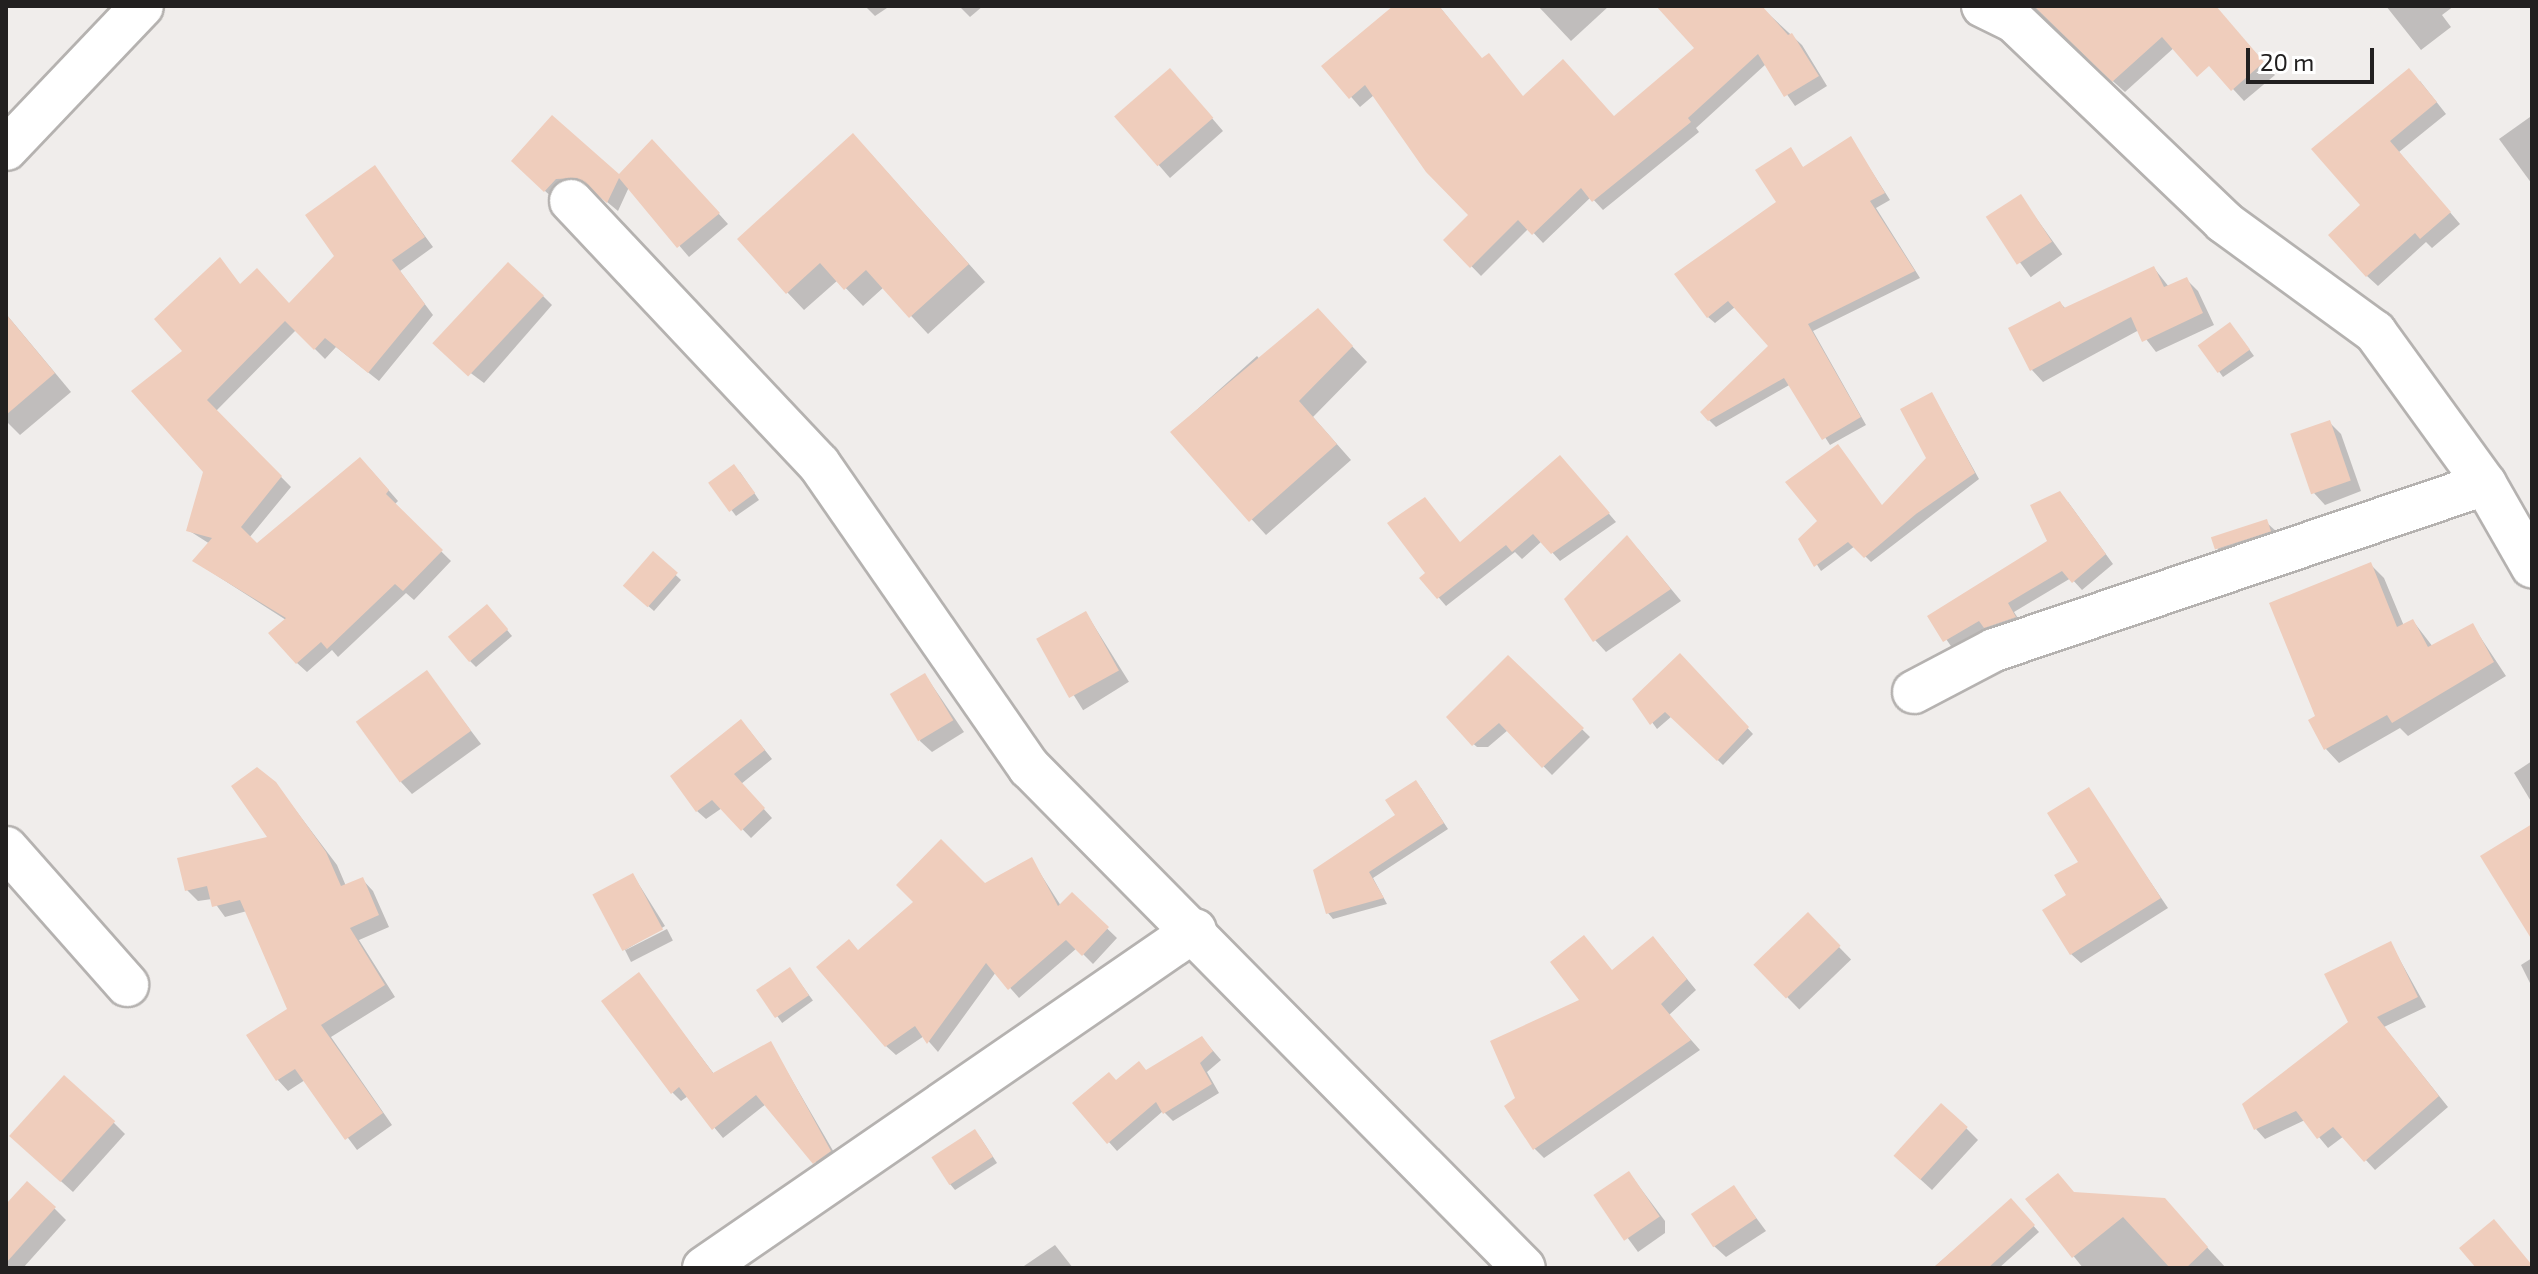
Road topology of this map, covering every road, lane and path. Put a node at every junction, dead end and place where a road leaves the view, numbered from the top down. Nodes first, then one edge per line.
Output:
1 (142, 6) edge
2 (1983, 6) edge
3 (6, 149) edge
4 (571, 201) dead end
5 (2485, 484) junction
6 (2532, 566) edge
7 (1914, 692) dead end
8 (6, 848) edge
9 (1195, 930) junction
10 (127, 985) dead end
11 (704, 1268) edge
12 (1524, 1268) edge

1 - 3 street
2 - 5 street
4 - 9 street
5 - 6 street
5 - 7 street
8 - 10 street
9 - 11 street
9 - 12 street

